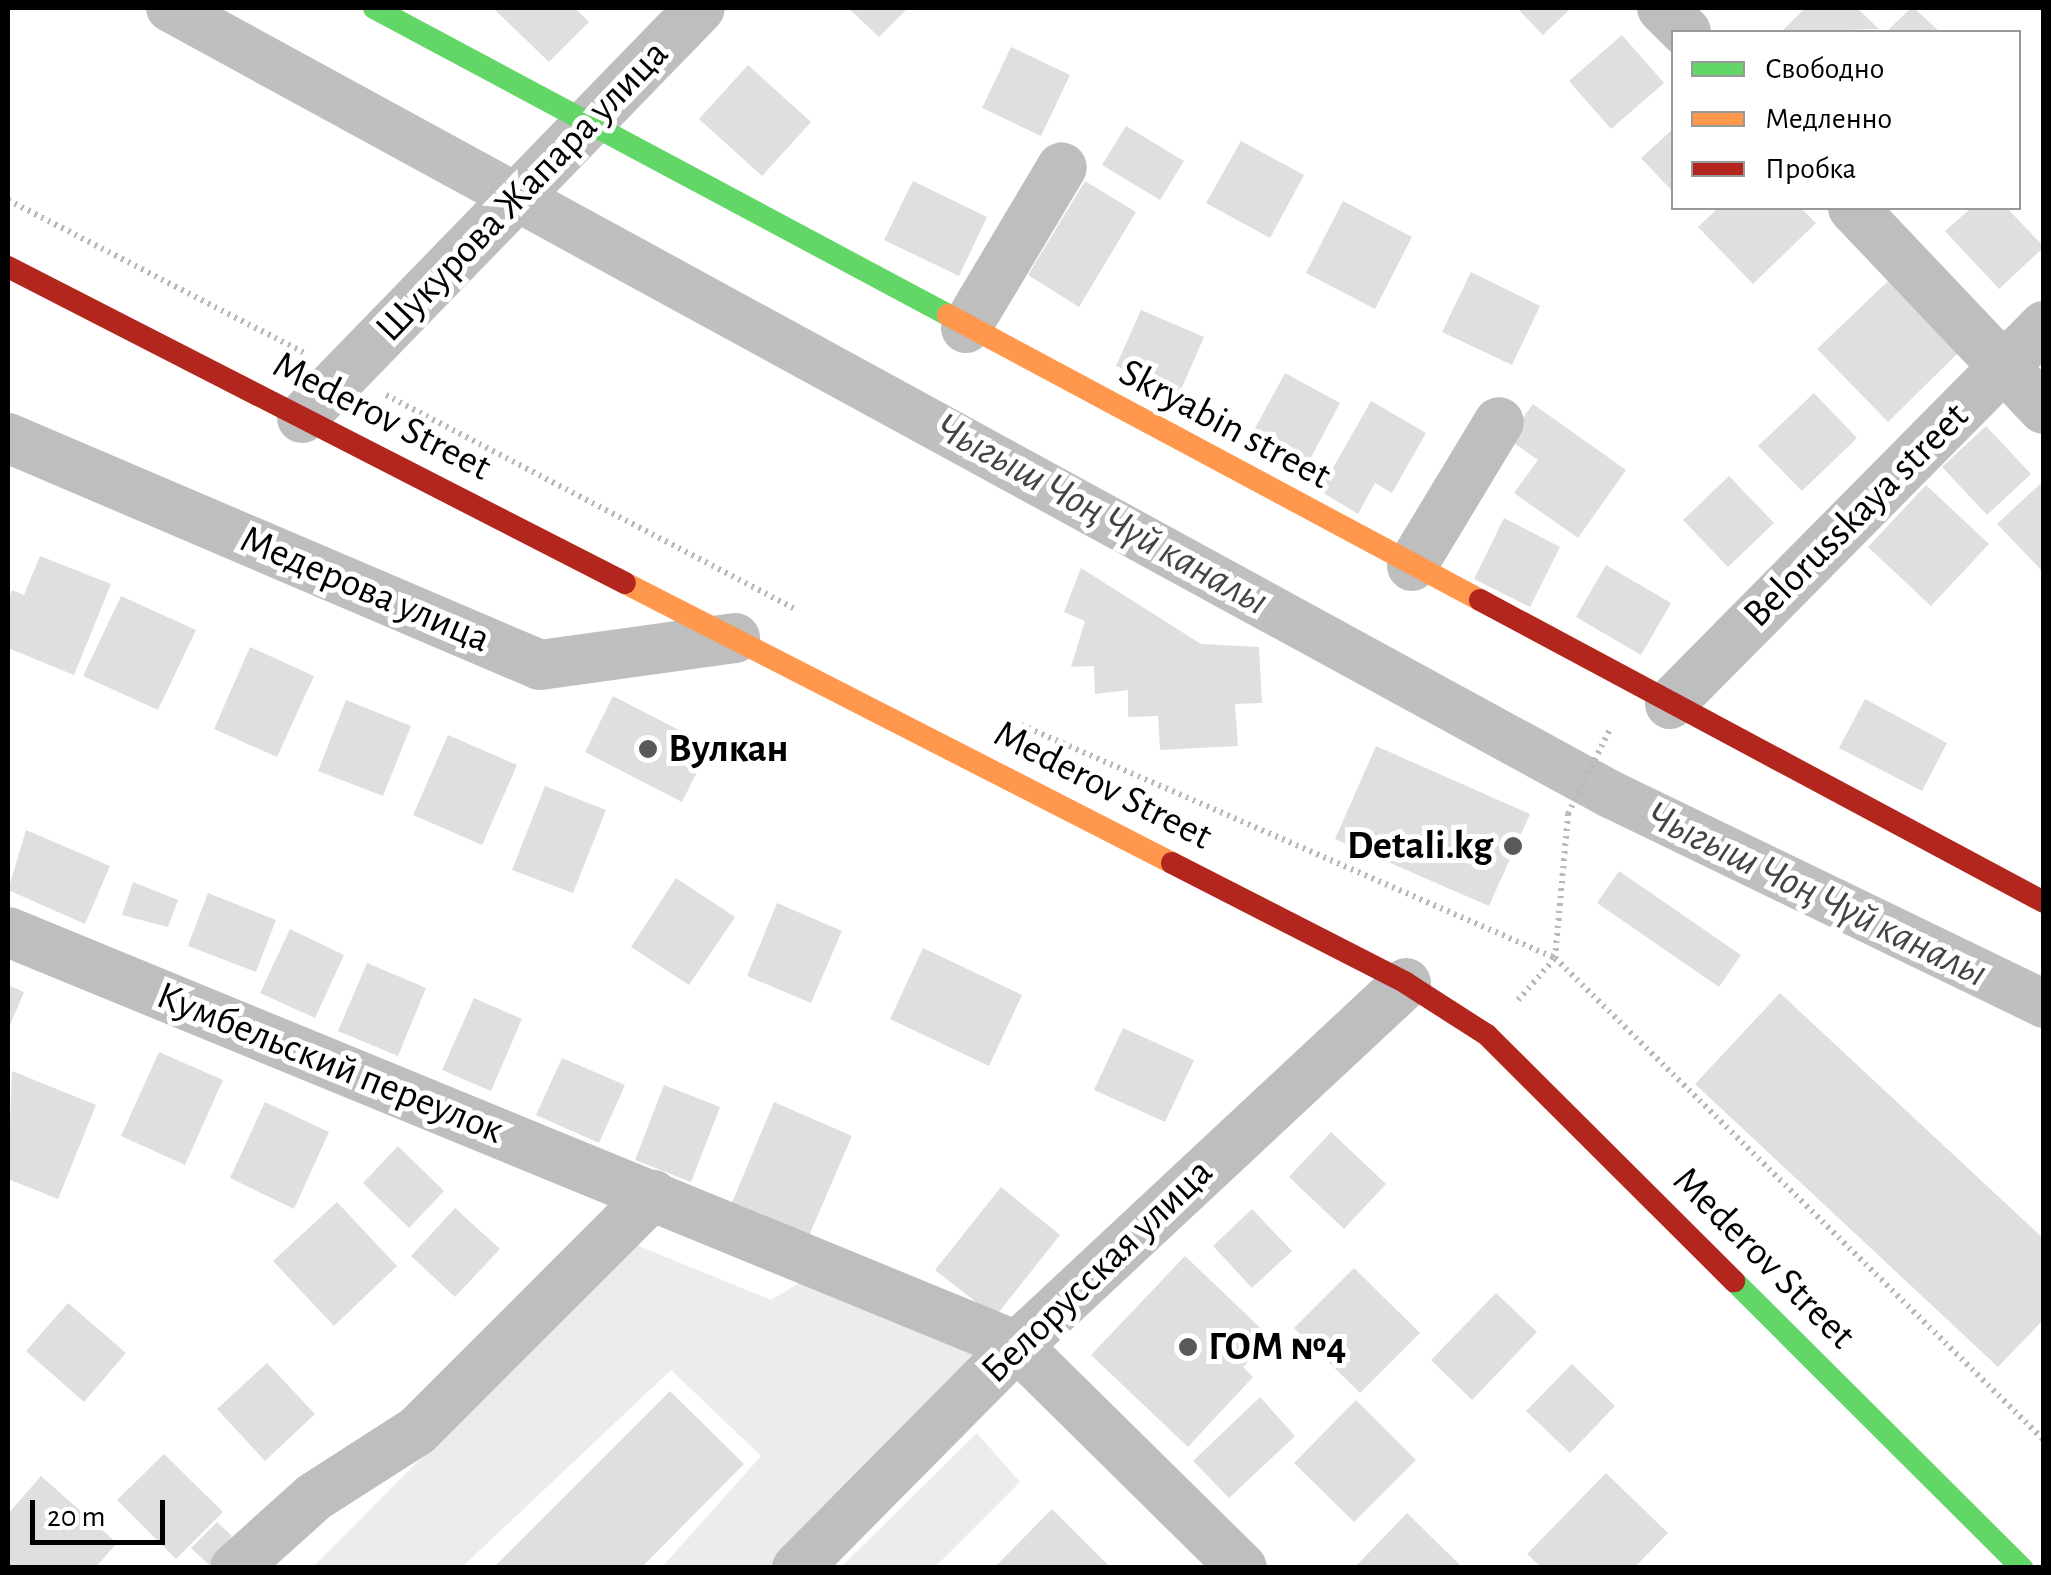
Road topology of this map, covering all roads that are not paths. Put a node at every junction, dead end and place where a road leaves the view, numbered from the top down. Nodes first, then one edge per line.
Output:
1 (374, 8) edge
2 (700, 8) edge
3 (1662, 8) edge
4 (1684, 30) edge
5 (587, 120) junction
6 (1062, 168) dead end
7 (1855, 210) edge
8 (8, 268) edge
9 (2044, 326) edge
10 (966, 328) junction
11 (2004, 366) junction
12 (2044, 409) edge
13 (302, 418) junction
14 (1499, 422) dead end
15 (8, 438) edge
16 (1412, 566) junction
17 (736, 638) junction
18 (1670, 704) junction
19 (2044, 902) edge
20 (8, 932) edge
21 (1406, 983) junction
22 (652, 1195) junction
23 (1017, 1346) junction
24 (235, 1568) edge
25 (797, 1568) edge
26 (1242, 1568) edge
27 (2022, 1568) edge

1 - 5 main road, Skryabin street
2 - 5 street, Шукурова Жапара улица
3 - 4 street
5 - 10 main road, Skryabin street
5 - 13 street, Шукурова Жапара улица
6 - 10 street
7 - 11 street
8 - 13 main road, Mederov Street
9 - 11 street, Belorusskaya street
10 - 16 main road, Skryabin street
11 - 12 street
11 - 18 street, Belorusskaya street
13 - 17 main road, Mederov Street
14 - 16 street
15 - 17 street, Медерова улица
16 - 18 main road, Skryabin street
17 - 21 main road, Mederov Street
18 - 19 main road, Skryabin street
20 - 22 street, Кумбельский переулок
21 - 23 street, Белорусская улица
21 - 27 main road, Mederov Street
22 - 23 street, Кумбельский переулок
22 - 24 street
23 - 25 street, Белорусская улица
23 - 26 street, Кумбельский переулок

